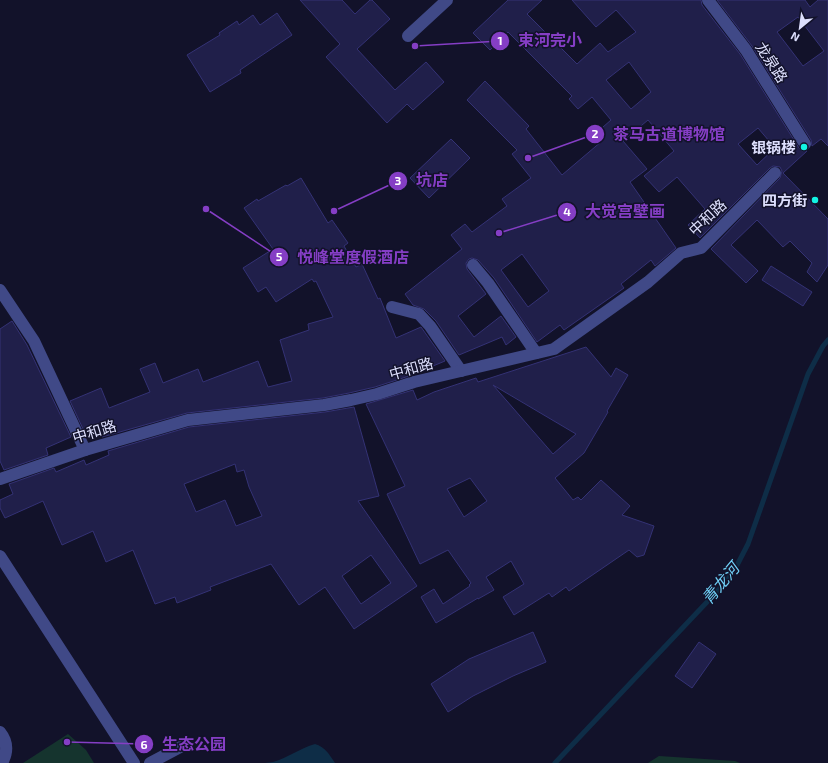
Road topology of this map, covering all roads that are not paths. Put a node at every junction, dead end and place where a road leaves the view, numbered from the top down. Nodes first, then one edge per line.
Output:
1 (447, 0) edge
2 (708, 0) edge
3 (408, 36) dead end
4 (805, 144) dead end
5 (776, 173) dead end
6 (473, 265) dead end
7 (0, 290) edge
8 (392, 306) dead end
9 (536, 353) junction
10 (461, 371) junction
11 (85, 450) junction
12 (0, 479) edge
13 (0, 556) edge
14 (0, 732) edge
15 (184, 745) dead end
16 (2, 763) edge
17 (134, 763) edge
18 (150, 763) edge

1 - 3 street
2 - 4 street, 龙泉路
5 - 9 street, 中和路
6 - 9 street
7 - 11 street
8 - 10 street
9 - 10 street, 中和路
10 - 11 street, 中和路
11 - 12 street, 中和路
13 - 17 street
14 - 16 street
15 - 18 street

